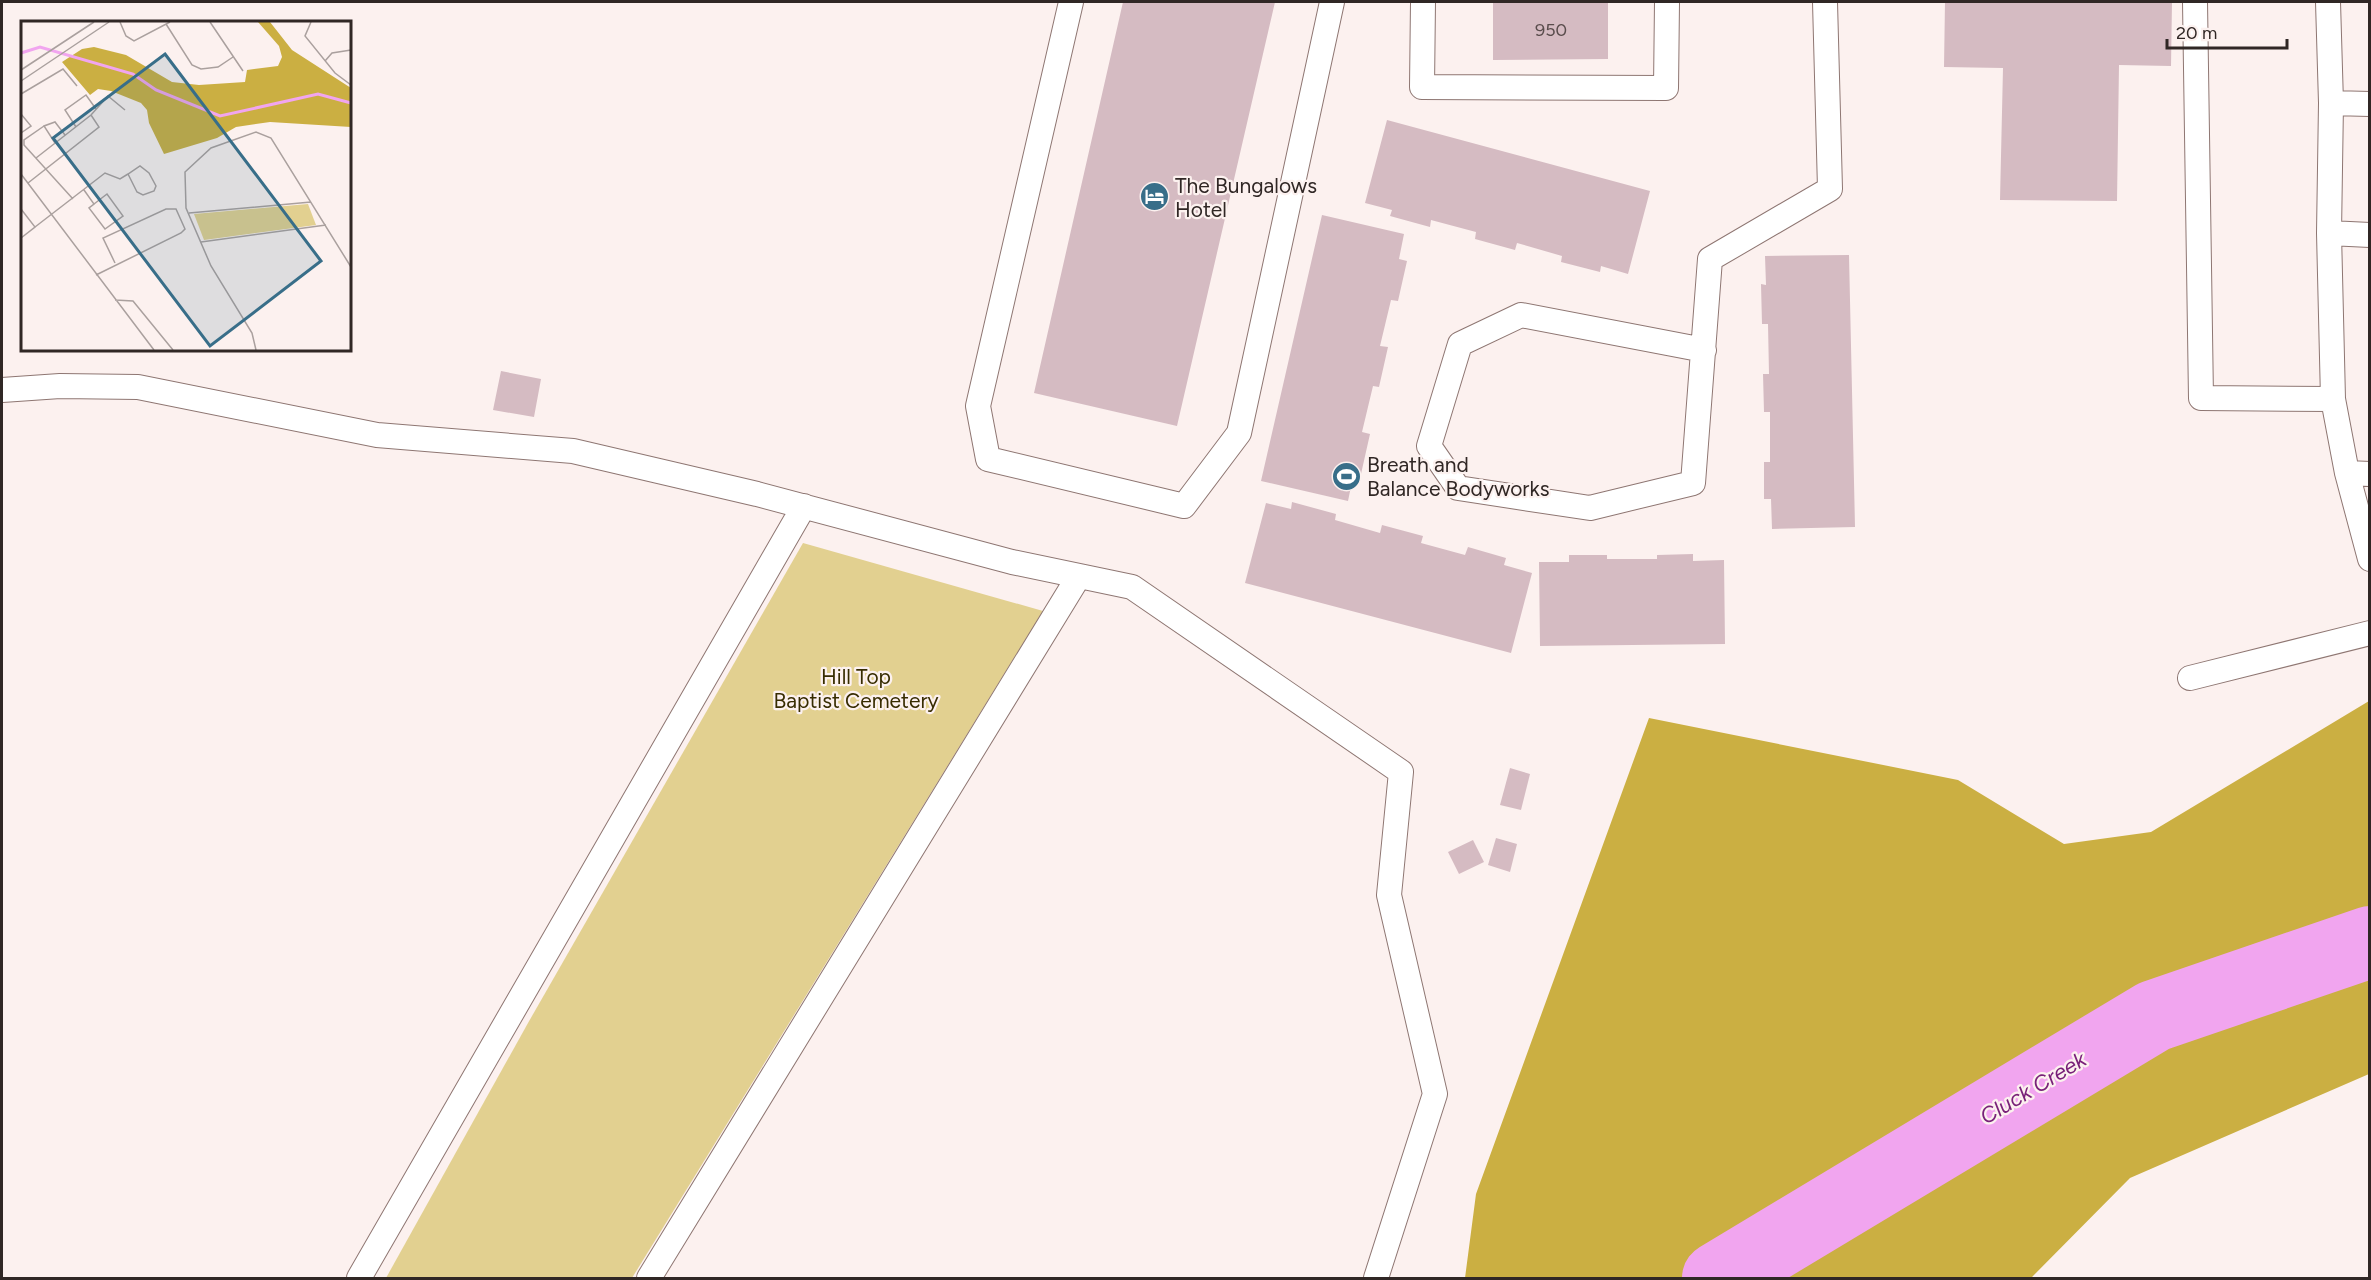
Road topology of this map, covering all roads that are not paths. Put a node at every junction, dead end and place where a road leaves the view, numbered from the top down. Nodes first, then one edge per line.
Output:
1 (1071, 2) edge
2 (1332, 2) edge
3 (1423, 2) edge
4 (1667, 2) edge
5 (1824, 2) edge
6 (2196, 2) edge
7 (2328, 2) edge
8 (2331, 103) junction
9 (2370, 104) edge
10 (2329, 233) junction
11 (2370, 234) edge
12 (1704, 350) junction
13 (2, 390) edge
14 (2333, 399) junction
15 (2358, 474) edge
16 (804, 506) junction
17 (2370, 559) edge
18 (1079, 576) junction
19 (2370, 633) edge
20 (2190, 678) dead end
21 (359, 1278) edge
22 (649, 1278) edge
23 (1376, 1278) edge

1 - 2 lane
3 - 4 lane
5 - 12 lane
6 - 14 lane
7 - 8 lane
8 - 9 lane
8 - 10 lane
10 - 11 lane
10 - 14 lane
12 - 12 lane
13 - 16 lane
14 - 15 lane
15 - 17 lane
16 - 18 lane
16 - 21 lane
18 - 22 lane
18 - 23 lane
19 - 20 lane

